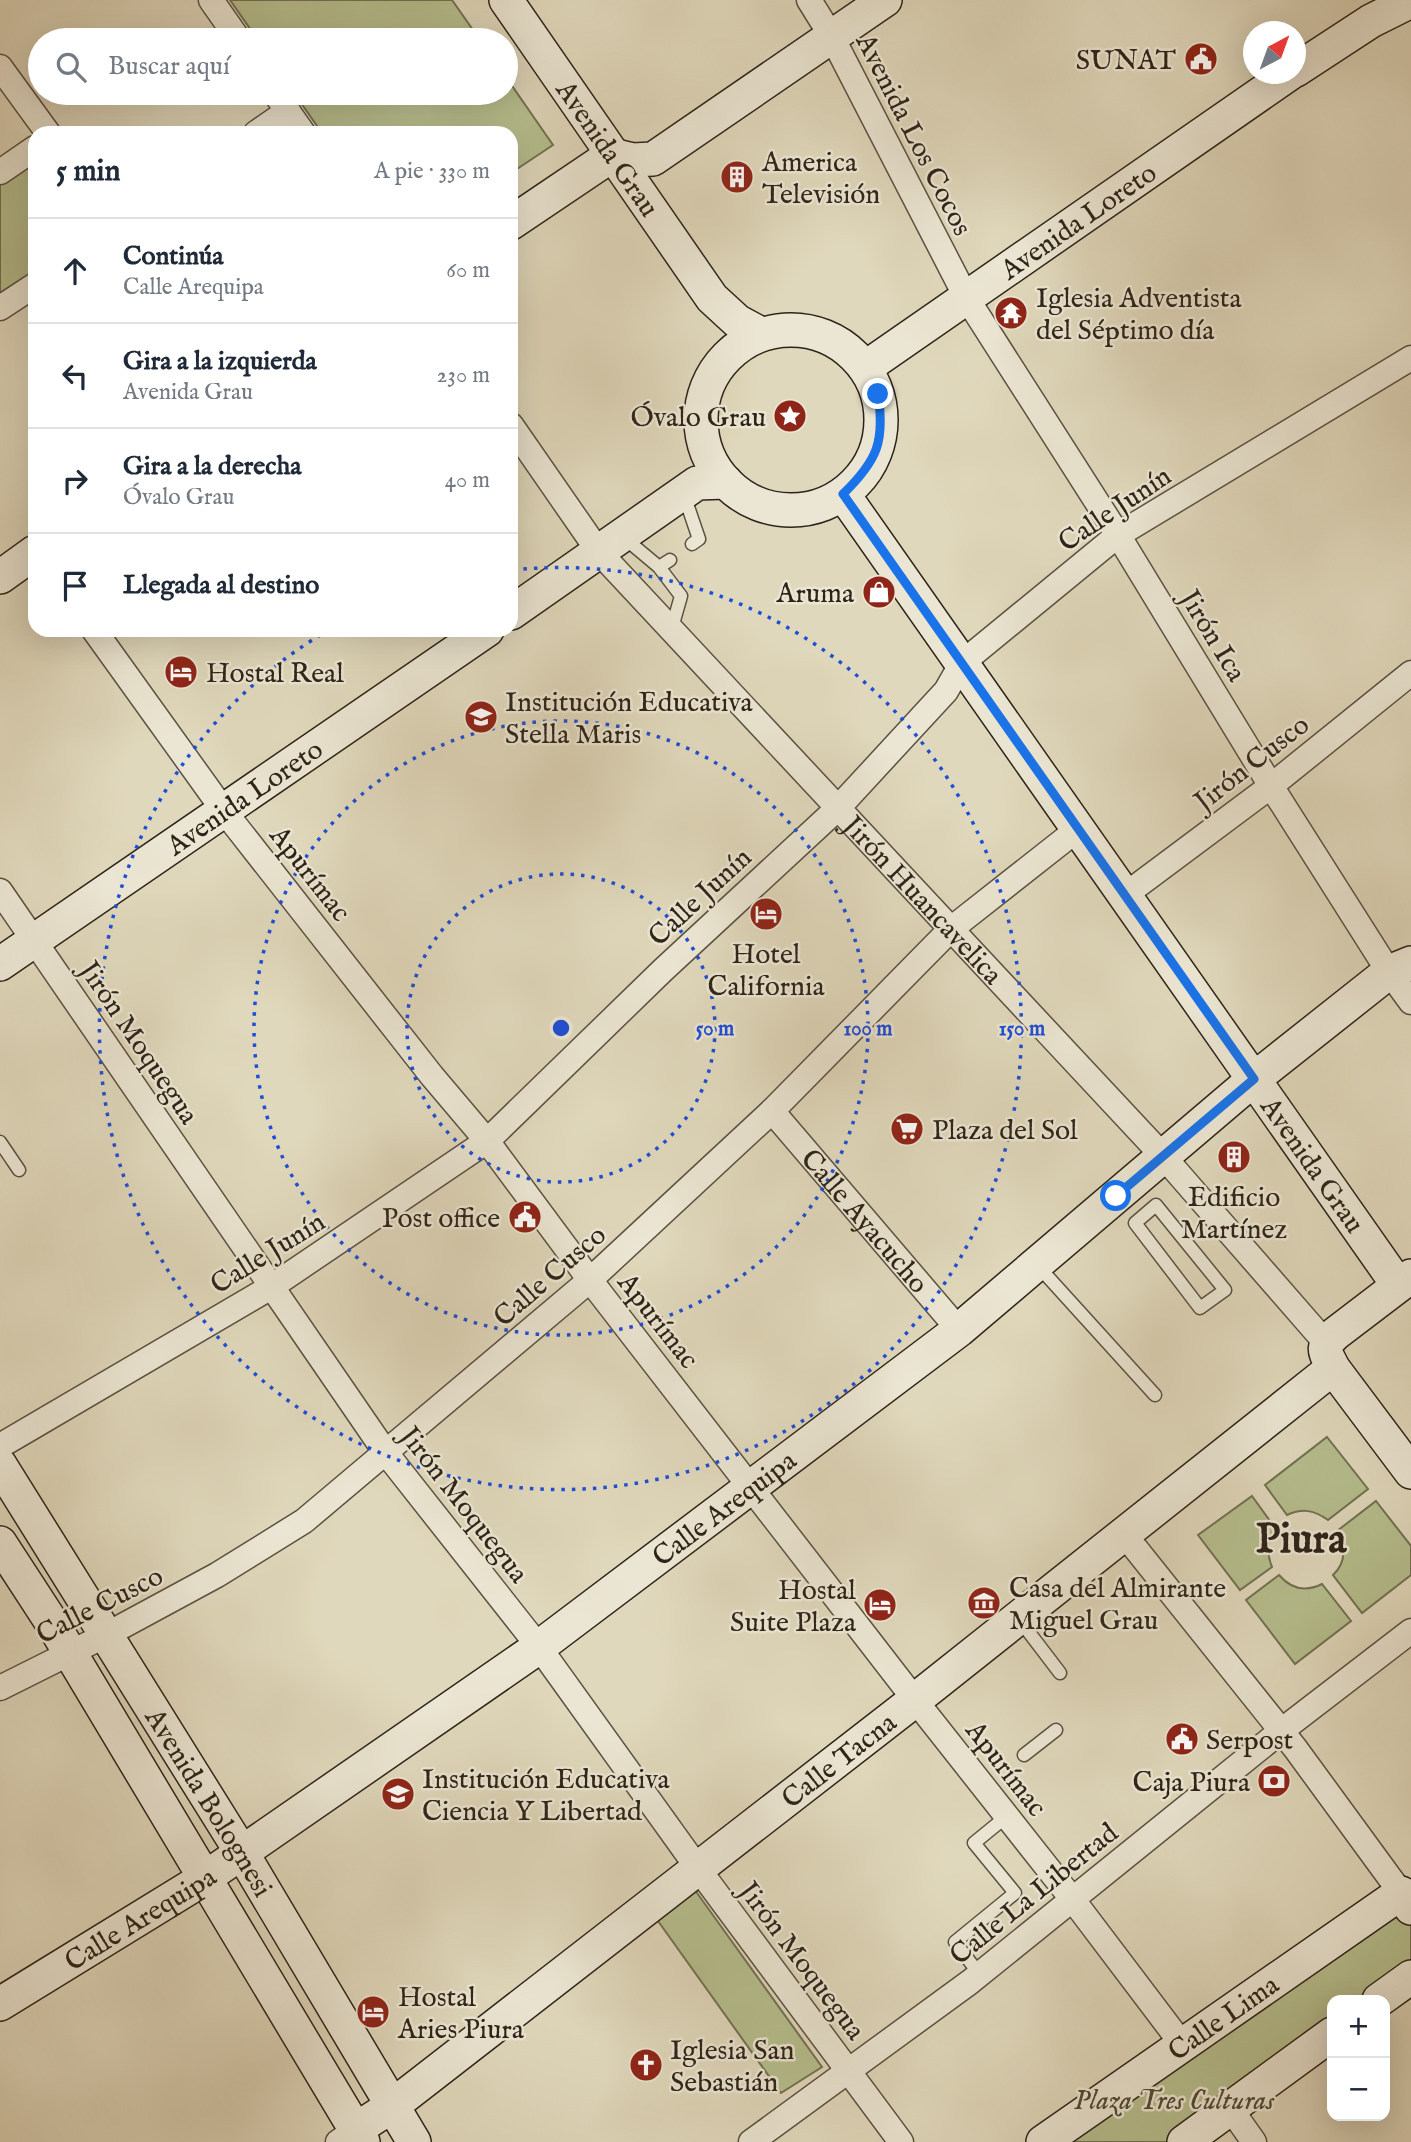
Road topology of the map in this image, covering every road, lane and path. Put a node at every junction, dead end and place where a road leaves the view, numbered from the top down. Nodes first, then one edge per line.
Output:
1 (211, 0) edge
2 (506, 0) edge
3 (808, 0) edge
4 (885, 0) edge
5 (1411, 1) edge
6 (231, 28) edge
7 (832, 37) junction
8 (1306, 63) edge
9 (0, 67) edge
10 (1275, 84) edge
11 (279, 105) edge
12 (283, 105) edge
13 (43, 126) edge
14 (262, 126) edge
15 (298, 126) edge
16 (28, 153) edge
17 (612, 155) junction
18 (0, 172) edge
19 (518, 218) edge
20 (28, 290) edge
21 (966, 297) junction
22 (712, 298) junction
23 (0, 308) edge
24 (761, 334) junction
25 (726, 357) junction
26 (1411, 358) edge
27 (865, 368) junction
28 (518, 433) edge
29 (704, 478) junction
30 (843, 494) junction
31 (1118, 536) junction
32 (610, 544) junction
33 (692, 544) dead end
34 (28, 557) edge
35 (0, 577) edge
36 (518, 608) edge
37 (671, 631) junction
38 (99, 637) edge
39 (477, 637) edge
40 (962, 663) junction
41 (1411, 673) edge
42 (1271, 786) junction
43 (838, 808) junction
44 (224, 811) junction
45 (1078, 829) junction
46 (0, 891) edge
47 (1125, 895) junction
48 (951, 929) junction
49 (34, 940) junction
50 (0, 964) edge
51 (1400, 967) edge
52 (1411, 1002) edge
53 (1254, 1079) junction
54 (772, 1111) junction
55 (487, 1141) junction
56 (0, 1142) edge
57 (1163, 1156) junction
58 (19, 1170) dead end
59 (1125, 1210) junction
60 (1036, 1264) junction
61 (590, 1280) junction
62 (1404, 1280) edge
63 (271, 1287) junction
64 (960, 1330) junction
65 (1329, 1355) junction
66 (1155, 1395) dead end
67 (0, 1446) edge
68 (386, 1453) junction
69 (0, 1465) edge
70 (1411, 1472) edge
71 (751, 1489) junction
72 (1124, 1534) junction
73 (0, 1543) edge
74 (1018, 1618) junction
75 (1411, 1631) edge
76 (106, 1635) junction
77 (540, 1647) junction
78 (70, 1653) junction
79 (1060, 1673) dead end
80 (0, 1688) edge
81 (915, 1700) junction
82 (1056, 1730) dead end
83 (1281, 1731) junction
84 (1024, 1755) dead end
85 (1007, 1816) junction
86 (242, 1853) junction
87 (697, 1867) junction
88 (205, 1878) junction
89 (1073, 1900) junction
90 (1406, 1900) edge
91 (980, 1975) junction
92 (1411, 1977) edge
93 (1386, 1995) edge
94 (0, 2004) edge
95 (1327, 2038) edge
96 (1182, 2044) junction
97 (849, 2073) junction
98 (392, 2106) junction
99 (1230, 2108) junction
100 (352, 2138) edge
101 (414, 2142) edge
102 (751, 2142) edge
103 (901, 2142) edge
104 (1043, 2142) edge
105 (1184, 2142) edge
106 (1254, 2142) edge

1 - 6 street
2 - 17 street, Avenida Grau
3 - 7 street, Avenida Los Cocos
4 - 7 street
5 - 8 street
7 - 17 street
7 - 21 street, Avenida Los Cocos
9 - 13 street
10 - 21 street, Avenida Loreto
11 - 14 street
12 - 15 street
16 - 18 street
17 - 19 street
17 - 22 street, Avenida Grau
20 - 23 street
21 - 27 street, Avenida Loreto
21 - 31 street, Jirón Ica
22 - 24 street, Avenida Grau
22 - 25 street, Avenida Grau
24 - 25 street
24 - 27 street
25 - 29 street
26 - 31 street, Calle Junín
27 - 30 street
28 - 32 street, Jirón Huancavelica
29 - 30 street
29 - 32 street
29 - 33 lane
30 - 40 street, Avenida Grau
31 - 40 street, Calle Junín
31 - 42 street, Jirón Ica
32 - 36 street
32 - 37 street, Jirón Huancavelica
32 - 37 lane
34 - 35 street
37 - 43 street, Jirón Huancavelica
38 - 44 street, Apurímac
39 - 44 street, Avenida Loreto
40 - 43 street, Calle Junín
40 - 45 street, Avenida Grau
41 - 42 street, Jirón Cusco
42 - 47 street, Jirón Cusco
42 - 51 street, Jirón Ica
43 - 48 street, Jirón Huancavelica
43 - 55 street, Calle Junín
44 - 49 street, Avenida Loreto
44 - 55 street, Apurímac
45 - 47 street, Avenida Grau
45 - 48 street, Calle Cusco
46 - 49 street, Jirón Moquegua
47 - 53 street, Avenida Grau
48 - 54 street, Calle Cusco
48 - 57 street, Jirón Huancavelica
49 - 50 street, Avenida Loreto
49 - 63 street, Jirón Moquegua
51 - 52 street, Jirón Ica
51 - 53 street, Calle Arequipa
53 - 57 street, Calle Arequipa
53 - 62 street, Avenida Grau
54 - 61 street, Calle Cusco
54 - 64 street, Calle Ayacucho
55 - 61 street, Apurímac
55 - 63 street, Calle Junín
56 - 58 lane
57 - 59 street, Calle Arequipa
57 - 65 street, Jirón Huancavelica
59 - 59 lane
59 - 60 street, Calle Arequipa
60 - 64 street, Calle Arequipa
60 - 66 lane
61 - 68 street, Calle Cusco
61 - 71 street, Apurímac
62 - 65 street, Calle Tacna
63 - 67 street, Calle Junín
63 - 68 street, Jirón Moquegua
64 - 71 street, Calle Arequipa
65 - 70 street, Jirón Huancavelica
65 - 72 street, Calle Tacna
68 - 76 street, Calle Cusco
68 - 77 street, Jirón Moquegua
69 - 76 street, Avenida Bolognesi
71 - 77 street, Calle Arequipa
71 - 81 street, Apurímac
72 - 74 street, Calle Tacna
72 - 83 street
73 - 78 street, Avenida Bolognesi
74 - 79 lane
74 - 81 street, Calle Tacna
75 - 83 street, Calle La Libertad
76 - 78 street, Calle Cusco
76 - 86 street, Avenida Bolognesi
77 - 86 street, Calle Arequipa
77 - 87 street, Jirón Moquegua
78 - 80 street, Calle Cusco
78 - 88 street, Avenida Bolognesi
81 - 85 street, Apurímac
81 - 87 street, Calle Tacna
82 - 84 lane
83 - 89 street, Calle La Libertad
83 - 90 street
85 - 89 street, Apurímac
85 - 91 lane
86 - 88 street, Calle Arequipa
86 - 98 street, Avenida Bolognesi
87 - 97 street, Jirón Moquegua
87 - 98 street, Calle Tacna
88 - 94 street, Calle Arequipa
88 - 100 street, Avenida Bolognesi
89 - 91 street, Calle La Libertad
89 - 96 street, Apurímac
90 - 96 street, Calle Lima
91 - 97 street, Calle La Libertad
92 - 93 street
95 - 99 street
96 - 104 street, Calle Lima
97 - 102 street, Calle La Libertad
97 - 103 street, Jirón Moquegua
98 - 100 street, Calle Tacna
98 - 101 street, Avenida Bolognesi
99 - 105 street
99 - 106 street

